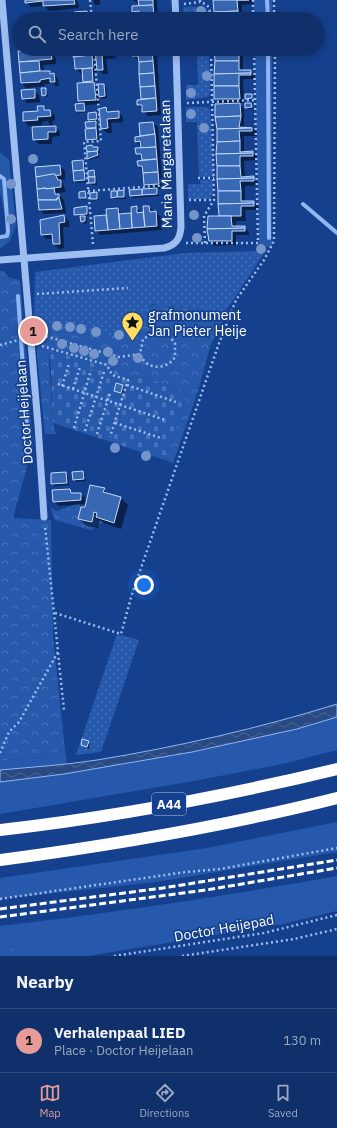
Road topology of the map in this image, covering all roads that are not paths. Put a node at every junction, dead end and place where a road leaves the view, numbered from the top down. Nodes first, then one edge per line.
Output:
1 (2, 0) edge
2 (175, 2) edge
3 (2, 11) edge
4 (176, 12) edge
5 (176, 56) edge
6 (24, 257) junction
7 (0, 260) edge
8 (44, 518) road end
9 (337, 769) edge
10 (337, 798) edge
11 (0, 830) edge
12 (0, 860) edge

1 - 3 street, Doctor Heijelaan
2 - 4 street
3 - 6 street, Doctor Heijelaan
5 - 6 street, Maria Margaretalaan
6 - 7 street
6 - 8 street, Doctor Heijelaan
9 - 11 highway, A44
10 - 12 highway, A44

